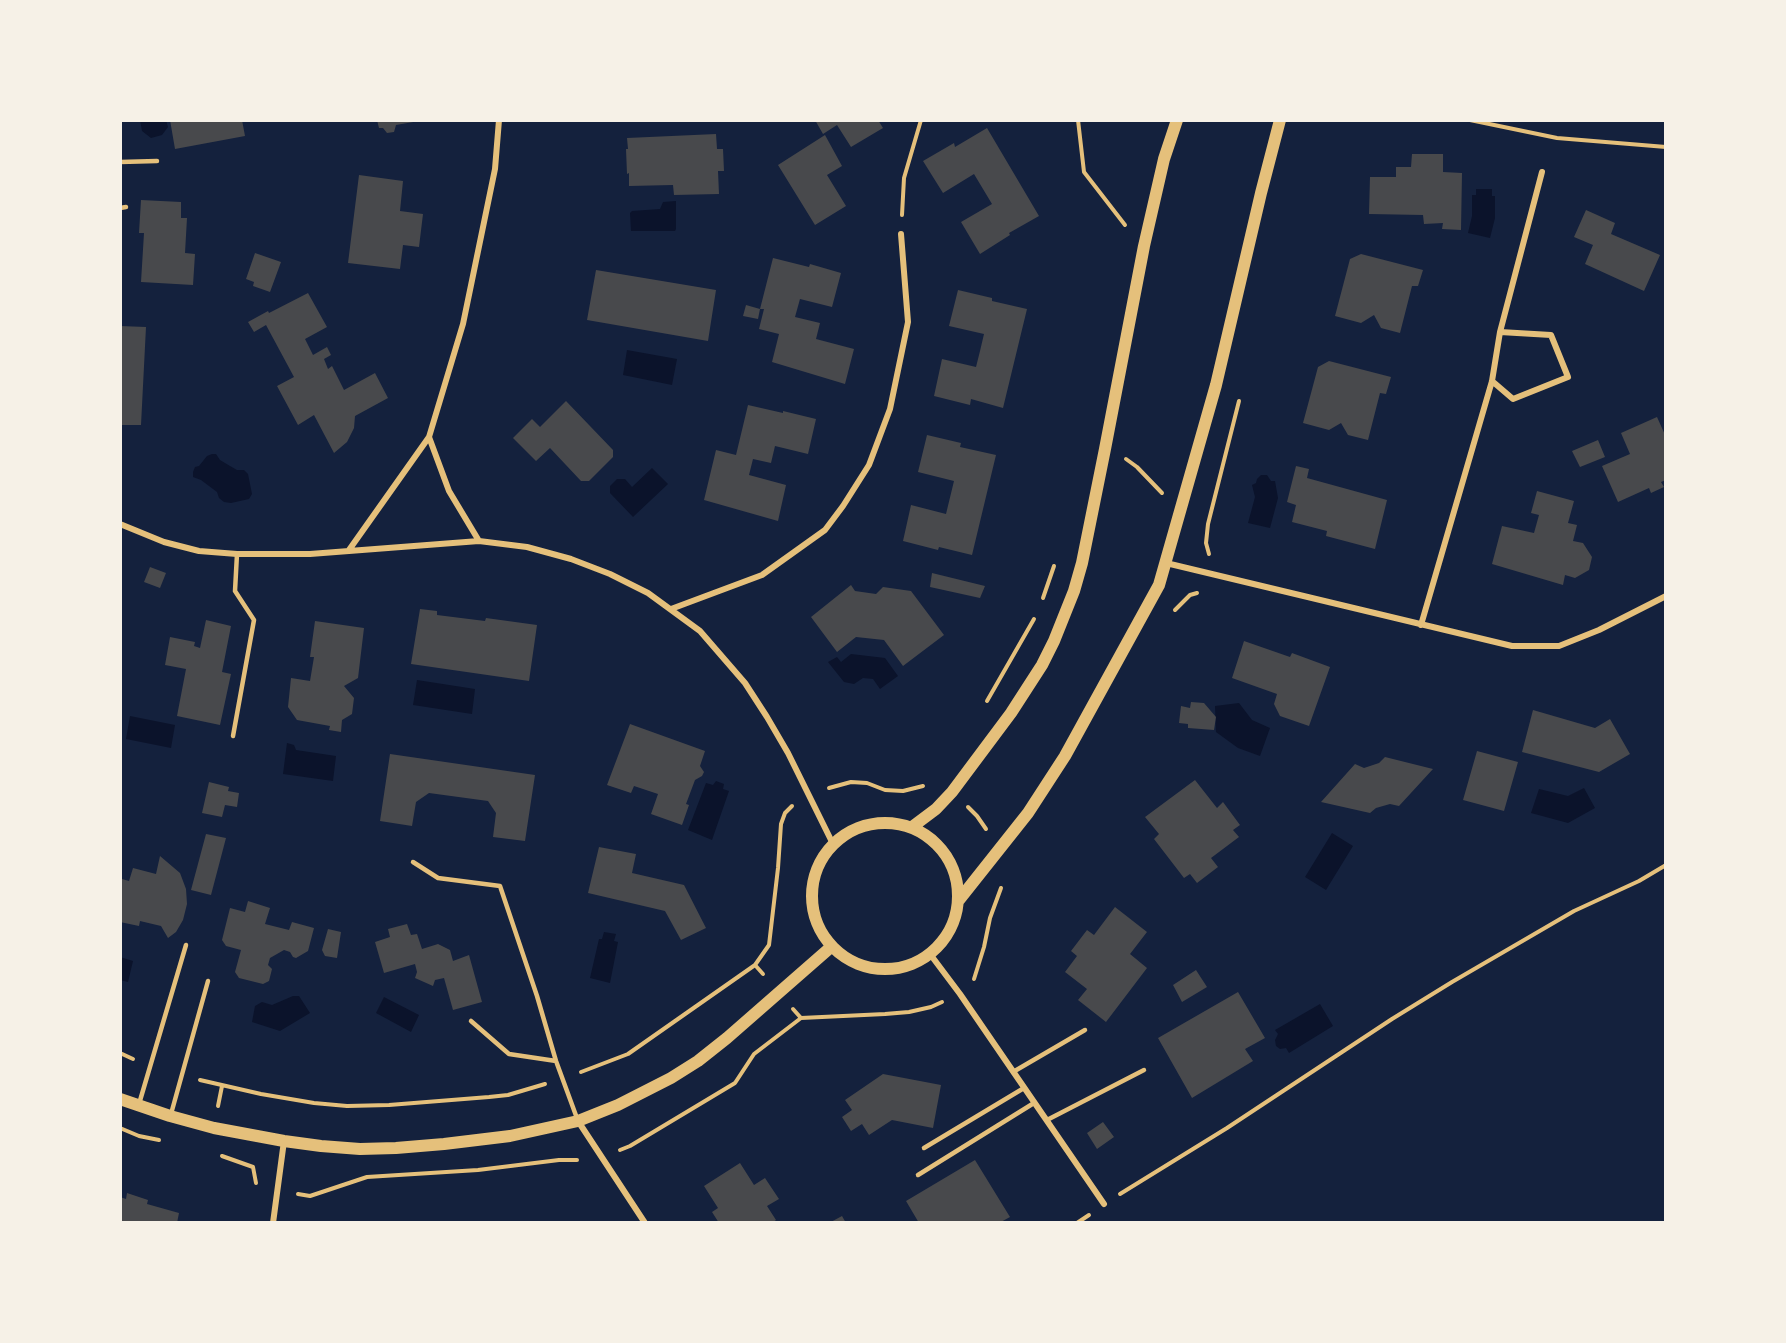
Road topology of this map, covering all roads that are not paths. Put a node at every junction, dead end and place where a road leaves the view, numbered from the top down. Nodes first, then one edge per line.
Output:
1 (499, 120) edge
2 (1177, 120) edge
3 (1280, 120) edge
4 (157, 160) dead end
5 (120, 162) edge
6 (1542, 172) dead end
7 (901, 234) road end
8 (1500, 332) junction
9 (1492, 381) junction
10 (429, 437) junction
11 (120, 524) edge
12 (479, 541) junction
13 (349, 550) junction
14 (237, 554) junction
15 (1166, 564) junction
16 (1666, 596) edge
17 (671, 609) junction
18 (1421, 625) junction
19 (233, 736) dead end
20 (912, 827) junction
21 (833, 844) junction
22 (413, 862) dead end
23 (959, 900) junction
24 (186, 945) dead end
25 (831, 947) junction
26 (930, 954) junction
27 (208, 981) dead end
28 (471, 1021) dead end
29 (1085, 1030) dead end
30 (556, 1061) junction
31 (1144, 1070) dead end
32 (1013, 1072) junction
33 (1024, 1088) junction
34 (120, 1098) edge
35 (1034, 1103) junction
36 (139, 1105) junction
37 (170, 1116) junction
38 (1047, 1120) junction
39 (578, 1121) junction
40 (284, 1141) junction
41 (924, 1148) dead end
42 (918, 1175) dead end
43 (1104, 1204) road end
44 (273, 1223) edge
45 (645, 1223) edge

1 - 10 street
2 - 20 main road
3 - 15 main road
4 - 5 lane
6 - 8 street
7 - 17 street
8 - 9 street
8 - 9 street
9 - 18 street
10 - 12 street
10 - 13 street
11 - 14 street
12 - 13 street
12 - 17 street
13 - 14 street
14 - 19 lane
15 - 18 street
15 - 23 main road
16 - 18 street
17 - 21 street
20 - 21 main road
20 - 23 main road
21 - 25 main road
22 - 30 lane
23 - 26 main road
24 - 36 lane
25 - 26 main road
25 - 39 main road
26 - 32 street
27 - 37 lane
28 - 30 lane
29 - 32 lane
30 - 39 lane
31 - 38 lane
32 - 33 street
33 - 35 street
33 - 41 lane
34 - 36 main road
35 - 38 street
35 - 42 lane
36 - 37 main road
37 - 40 main road
38 - 43 street
39 - 40 main road
39 - 45 street
40 - 44 street

